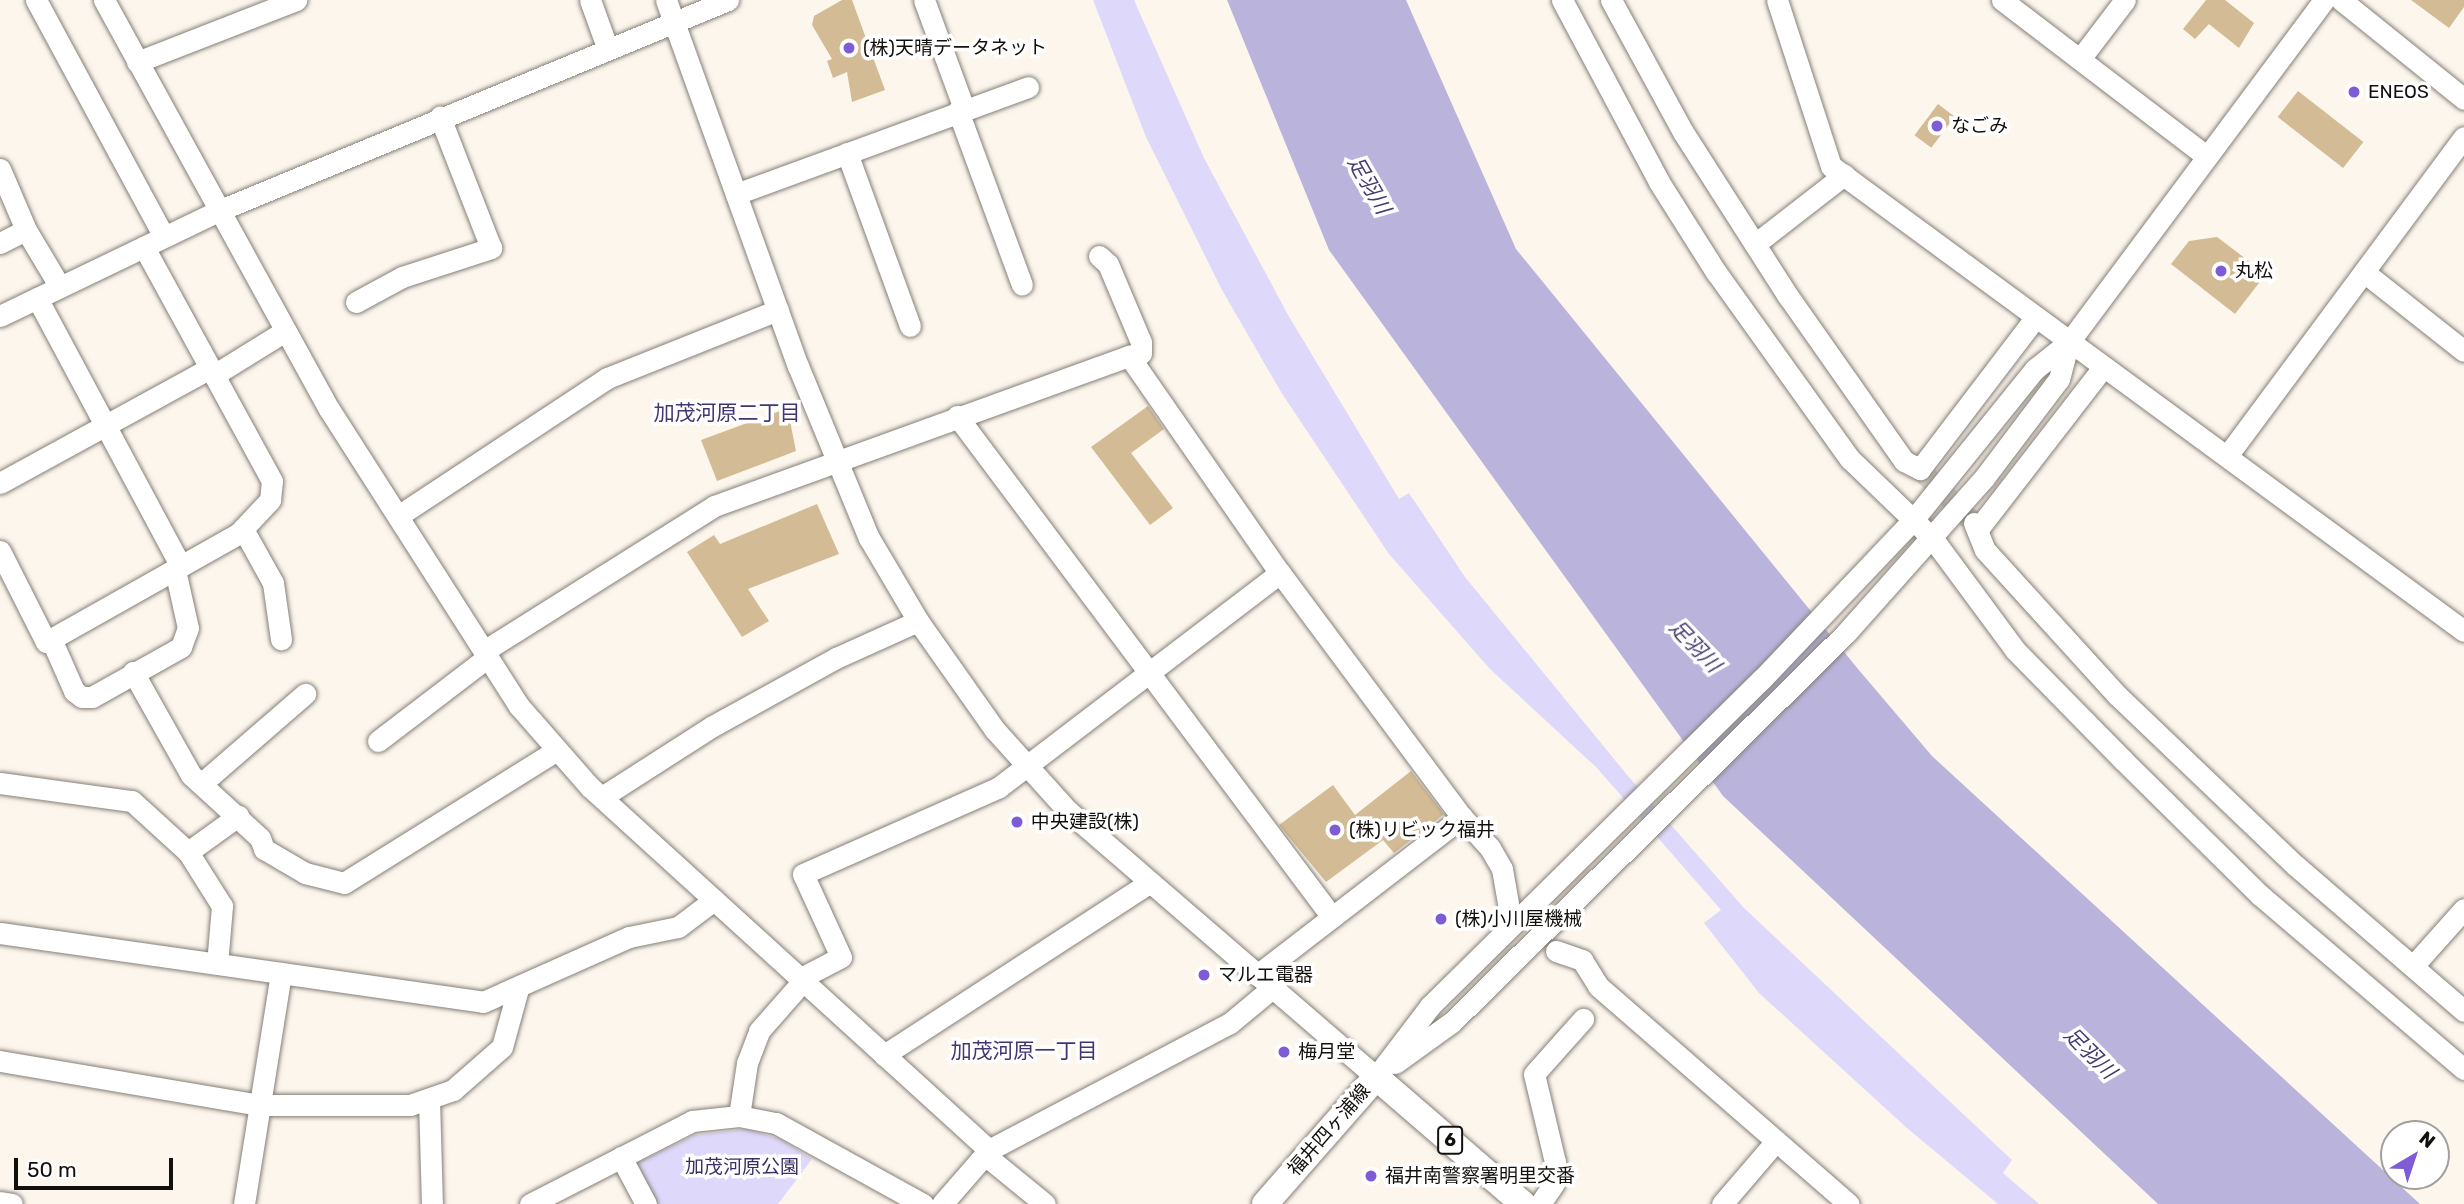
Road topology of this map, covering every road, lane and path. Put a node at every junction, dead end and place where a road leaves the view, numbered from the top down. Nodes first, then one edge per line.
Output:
1 (36, 0) edge
2 (104, 0) edge
3 (295, 0) edge
4 (590, 0) edge
5 (728, 0) edge
6 (924, 0) edge
7 (1562, 0) edge
8 (1611, 0) edge
9 (1777, 0) edge
10 (2002, 0) edge
11 (2125, 0) edge
12 (2324, 0) edge
13 (2341, 0) edge
14 (669, 10) edge
15 (607, 47) junction
16 (2080, 59) junction
17 (137, 62) junction
18 (1028, 87) dead end
19 (2464, 99) edge
20 (961, 110) junction
21 (440, 117) junction
22 (2464, 137) edge
23 (847, 153) junction
24 (2207, 157) junction
25 (0, 169) edge
26 (1844, 175) junction
27 (736, 194) junction
28 (218, 211) junction
29 (26, 230) junction
30 (164, 237) junction
31 (0, 243) edge
32 (1755, 244) junction
33 (144, 247) junction
34 (1099, 256) dead end
35 (2364, 272) junction
36 (1022, 285) dead end
37 (60, 287) junction
38 (37, 298) junction
39 (356, 302) dead end
40 (778, 310) junction
41 (0, 317) edge
42 (2035, 318) junction
43 (910, 326) dead end
44 (285, 331) junction
45 (2068, 342) junction
46 (2464, 351) edge
47 (1129, 356) junction
48 (2103, 367) junction
49 (212, 372) junction
50 (957, 416) junction
51 (108, 424) junction
52 (2227, 456) junction
53 (836, 458) junction
54 (0, 483) edge
55 (398, 516) junction
56 (1910, 524) junction
57 (243, 529) junction
58 (1930, 543) junction
59 (0, 551) edge
60 (178, 568) junction
61 (1280, 573) junction
62 (918, 621) junction
63 (2464, 631) edge
64 (51, 639) junction
65 (281, 639) dead end
66 (486, 654) junction
67 (1150, 672) junction
68 (133, 673) junction
69 (305, 694) dead end
70 (378, 741) dead end
71 (555, 751) junction
72 (1025, 767) junction
73 (0, 783) edge
74 (201, 784) junction
75 (602, 797) junction
76 (238, 816) junction
77 (1462, 817) junction
78 (188, 852) junction
79 (1149, 883) junction
80 (715, 900) junction
81 (1508, 903) dead end
82 (2464, 909) edge
83 (1332, 917) junction
84 (0, 933) edge
85 (1556, 951) dead end
86 (217, 964) junction
87 (2413, 966) junction
88 (281, 974) junction
89 (802, 979) junction
90 (1265, 981) junction
91 (518, 989) junction
92 (2464, 1011) edge
93 (1583, 1018) dead end
94 (884, 1055) junction
95 (0, 1061) edge
96 (2464, 1069) edge
97 (1376, 1077) junction
98 (429, 1098) junction
99 (260, 1105) junction
100 (739, 1116) junction
101 (1776, 1141) junction
102 (987, 1152) junction
103 (621, 1157) junction
104 (0, 1202) edge
105 (12, 1204) edge
106 (244, 1204) edge
107 (432, 1204) edge
108 (530, 1204) edge
109 (646, 1204) edge
110 (923, 1204) edge
111 (942, 1204) edge
112 (1045, 1204) edge
113 (1265, 1204) edge
114 (1523, 1204) edge
115 (1540, 1204) edge
116 (1722, 1204) edge
117 (1849, 1204) edge

1 - 30 street
2 - 17 street
3 - 17 street
4 - 15 street
5 - 14 street
6 - 20 street
7 - 56 street
8 - 32 street
9 - 26 street
10 - 16 street
11 - 16 street
12 - 24 street
13 - 19 street
14 - 15 street
14 - 27 street
15 - 21 street
16 - 24 street
17 - 28 street
18 - 20 street
20 - 23 street
20 - 36 street
21 - 28 street
21 - 39 street
22 - 35 street
23 - 27 street
23 - 43 street
24 - 45 street
25 - 29 street
26 - 32 street
26 - 42 street
27 - 40 street
28 - 30 street
28 - 44 street
29 - 31 street
29 - 37 street
30 - 33 street
32 - 42 street
33 - 37 street
33 - 49 street
34 - 47 street
35 - 46 street
35 - 52 street
37 - 38 street
38 - 41 street
38 - 51 street
40 - 53 street
40 - 55 street
42 - 45 street
44 - 49 street
44 - 55 street
45 - 48 street
45 - 56 street
45 - 58 street
47 - 50 street
47 - 61 street
48 - 52 street
48 - 87 street
49 - 51 street
49 - 57 street
50 - 53 street
50 - 67 street
51 - 54 street
51 - 60 street
52 - 63 street
53 - 62 street
53 - 66 street
55 - 66 street
56 - 58 street
56 - 97 street
57 - 60 street
57 - 65 street
58 - 96 street
58 - 97 street
59 - 64 street
60 - 64 street
60 - 68 street
61 - 67 street
61 - 77 street
62 - 72 street
62 - 75 street
64 - 68 street
66 - 70 street
66 - 71 street
67 - 72 street
67 - 83 street
68 - 74 street
69 - 74 street
71 - 75 street
71 - 76 street
72 - 79 street
72 - 89 street
73 - 78 street
74 - 76 street
75 - 80 street
76 - 78 street
77 - 81 street
77 - 83 street
78 - 86 street
79 - 90 street
79 - 94 street
80 - 89 street
80 - 91 street
82 - 87 street
83 - 90 street
84 - 86 street
85 - 101 street
86 - 88 street
87 - 92 street
88 - 91 street
88 - 99 street
89 - 94 street
89 - 100 street
90 - 97 street
90 - 102 street
91 - 98 street
93 - 115 street
94 - 102 street
95 - 99 street
97 - 113 main road, 福井四ヶ浦線
97 - 114 main road, 福井四ヶ浦線 / 6
98 - 99 street
98 - 107 street
99 - 106 street
100 - 103 street
100 - 110 street
101 - 116 street
101 - 117 street
102 - 111 street
102 - 112 street
103 - 108 street
103 - 109 street
104 - 105 street

